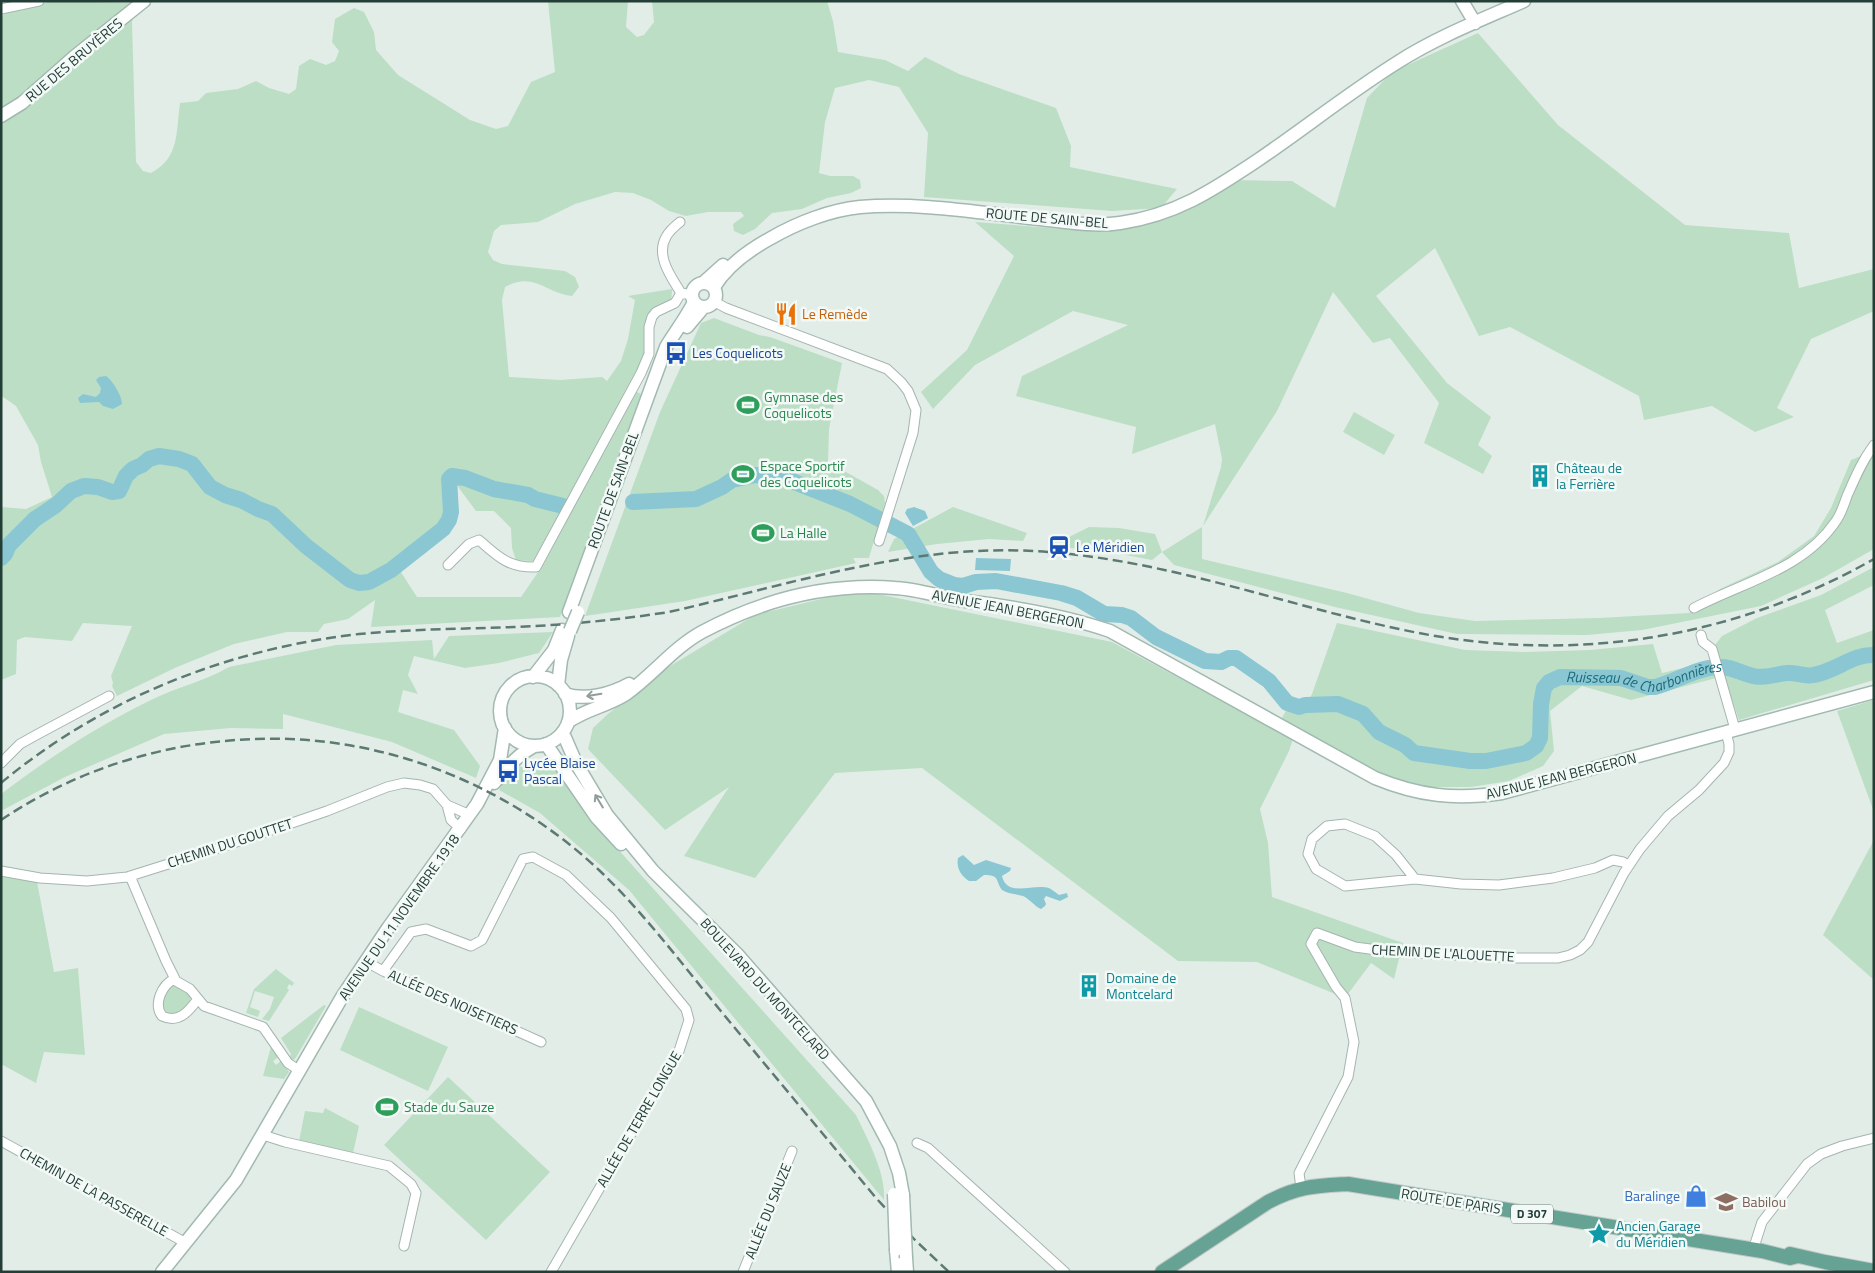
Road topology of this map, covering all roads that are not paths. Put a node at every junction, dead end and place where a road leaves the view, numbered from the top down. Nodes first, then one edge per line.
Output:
1 (38, 1) edge
2 (144, 1) edge
3 (1462, 1) edge
4 (1509, 1) edge
5 (1524, 1) edge
6 (2, 7) edge
7 (1473, 20) junction
8 (1, 116) edge
9 (680, 222) dead end
10 (708, 285) junction
11 (693, 300) junction
12 (715, 302) junction
13 (1874, 445) edge
14 (879, 541) dead end
15 (448, 565) dead end
16 (1694, 608) dead end
17 (566, 631) junction
18 (1701, 635) dead end
19 (652, 670) junction
20 (533, 677) junction
21 (562, 689) junction
22 (1874, 692) edge
23 (109, 696) dead end
24 (566, 727) junction
25 (505, 728) junction
26 (1731, 731) junction
27 (540, 745) junction
28 (1, 762) edge
29 (447, 805) junction
30 (473, 810) junction
31 (461, 829) junction
32 (1628, 865) junction
33 (1, 870) edge
34 (130, 876) junction
35 (1415, 879) junction
36 (365, 961) junction
37 (383, 971) junction
38 (174, 979) junction
39 (198, 999) junction
40 (541, 1042) dead end
41 (300, 1071) junction
42 (263, 1135) junction
43 (1874, 1138) edge
44 (1, 1142) edge
45 (917, 1143) dead end
46 (792, 1151) dead end
47 (1301, 1188) junction
48 (898, 1194) junction
49 (186, 1243) junction
50 (404, 1246) dead end
51 (1758, 1250) junction
52 (901, 1254) junction
53 (1874, 1271) edge
54 (162, 1272) edge
55 (551, 1272) edge
56 (743, 1272) edge
57 (898, 1272) edge
58 (907, 1272) edge
59 (1065, 1272) edge
60 (1162, 1272) edge

1 - 6 street
2 - 8 main road, RUE DES BRUYÈRES
3 - 7 main road
4 - 7 main road, ROUTE DE SAIN-BEL
5 - 7 main road, ROUTE DE SAIN-BEL
7 - 10 main road, ROUTE DE SAIN-BEL
9 - 11 street
10 - 11 main road
10 - 12 main road
11 - 12 main road
11 - 15 street
11 - 17 main road, ROUTE DE SAIN-BEL, bridge
12 - 14 street
13 - 16 street
17 - 20 main road, ROUTE DE SAIN-BEL
17 - 21 main road, ROUTE DE SAIN-BEL
18 - 26 street, CHEMIN DE L'ALOUETTE
19 -> 21 main road, AVENUE JEAN BERGERON
19 - 24 main road, AVENUE JEAN BERGERON
19 - 26 main road, AVENUE JEAN BERGERON
20 - 21 main road
20 - 25 main road
21 - 24 main road
22 - 26 main road, AVENUE JEAN BERGERON
23 - 28 street
24 - 27 main road
48 -> 24 main road, BOULEVARD DU MONTCELARD
25 - 27 main road
25 - 30 main road, AVENUE DU 11 NOVEMBRE 1918
26 - 32 street, CHEMIN DE L'ALOUETTE
27 - 30 main road, AVENUE DU 11 NOVEMBRE 1918
27 - 48 main road, BOULEVARD DU MONTCELARD
29 - 30 street, CHEMIN DU GOUTTET
29 - 31 street, CHEMIN DU GOUTTET
29 - 34 street, CHEMIN DU GOUTTET
30 - 31 main road, AVENUE DU 11 NOVEMBRE 1918
31 - 36 main road, AVENUE DU 11 NOVEMBRE 1918
32 - 35 street
32 - 47 street, CHEMIN DE L'ALOUETTE
33 - 34 street, CHEMIN DU GOUTTET
34 - 38 street
35 - 35 street
36 - 37 street, ALLÉE DES NOISETIERS
36 - 41 main road, AVENUE DU 11 NOVEMBRE 1918
37 - 40 street, ALLÉE DES NOISETIERS
37 - 55 street, ALLÉE DE TERRE LONGUE
38 - 39 street
38 - 39 street
39 - 41 street
41 - 42 main road, AVENUE DU 11 NOVEMBRE 1918
42 - 49 main road, AVENUE DU 11 NOVEMBRE 1918
42 - 50 street
43 - 51 street
44 - 49 street, CHEMIN DE LA PASSERELLE
45 - 59 street
46 - 56 street, ALLÉE DU SAUZE
47 - 51 main road, ROUTE DE PARIS / D 307
47 - 60 main road, ROUTE DE PARIS / D 307
48 - 52 main road, BOULEVARD DU MONTCELARD, bridge
49 - 54 main road, AVENUE DU 11 NOVEMBRE 1918
51 - 53 main road, ROUTE DE PARIS / D 307
52 - 57 main road, BOULEVARD DU MONTCELARD
52 - 58 main road, BOULEVARD DU MONTCELARD

